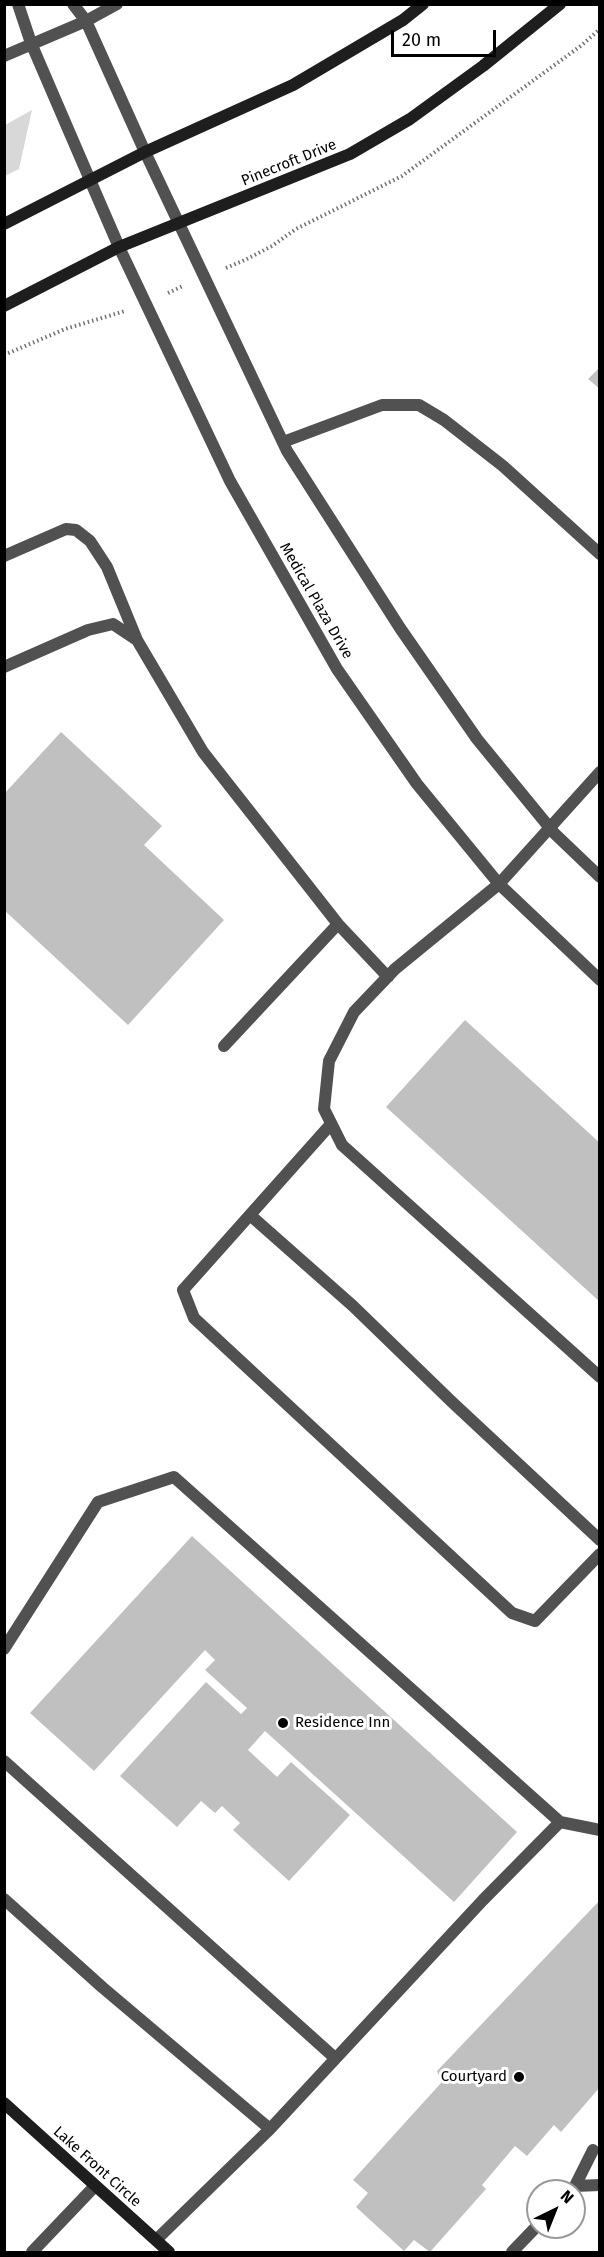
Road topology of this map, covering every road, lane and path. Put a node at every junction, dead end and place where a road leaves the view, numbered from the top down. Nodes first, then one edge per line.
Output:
1 (18, 4) edge
2 (73, 4) edge
3 (117, 4) edge
4 (423, 4) edge
5 (560, 4) edge
6 (86, 21) junction
7 (600, 29) edge
8 (31, 43) junction
9 (4, 56) edge
10 (145, 152) junction
11 (90, 180) junction
12 (4, 224) edge
13 (179, 224) junction
14 (119, 247) junction
15 (204, 277) junction
16 (145, 302) junction
17 (4, 306) edge
18 (4, 354) edge
19 (283, 442) junction
20 (600, 554) edge
21 (4, 556) edge
22 (137, 640) junction
23 (4, 667) edge
24 (600, 772) edge
25 (548, 827) junction
26 (600, 877) edge
27 (499, 884) junction
28 (338, 924) junction
29 (388, 977) junction
30 (600, 980) edge
31 (224, 1046) dead end
32 (331, 1124) junction
33 (250, 1215) junction
34 (600, 1377) edge
35 (600, 1540) edge
36 (600, 1554) edge
37 (4, 1649) edge
38 (4, 1761) edge
39 (560, 1822) junction
40 (600, 1830) edge
41 (4, 1899) edge
42 (335, 2058) junction
43 (4, 2103) edge
44 (270, 2128) junction
45 (593, 2150) dead end
46 (577, 2179) edge
47 (95, 2186) junction
48 (526, 2238) edge
49 (156, 2240) junction
50 (32, 2253) edge
51 (169, 2253) edge
52 (512, 2253) edge

1 - 8 street, Medical Plaza Drive
2 - 6 street
3 - 6 street
4 - 10 street
5 - 13 street, Pinecroft Drive
6 - 8 street
6 - 10 street
7 - 15 path
8 - 9 street
8 - 11 street, Medical Plaza Drive
10 - 11 street
10 - 13 street
11 - 12 street
11 - 14 street, Medical Plaza Drive
13 - 14 street, Pinecroft Drive
13 - 15 street
14 - 16 street, Medical Plaza Drive
14 - 17 street, Pinecroft Drive
15 - 16 path
15 - 19 street
16 - 18 path
16 - 27 street, Medical Plaza Drive
19 - 20 street
19 - 25 street
21 - 22 street
22 - 23 street
22 - 28 street
24 - 25 street
25 - 26 street
25 - 27 street
27 - 29 street
27 - 30 street, Medical Plaza Drive
28 - 29 street
28 - 31 street
29 - 32 street
32 - 33 street
32 - 34 street
33 - 35 street
33 - 36 street
37 - 39 street
38 - 42 street
39 - 40 street
39 - 42 street
41 - 44 street
42 - 44 street
43 - 47 street, Lake Front Circle
44 - 49 street
45 - 46 street
47 - 49 street, Lake Front Circle
47 - 50 street
48 - 52 street
49 - 51 street, Lake Front Circle

